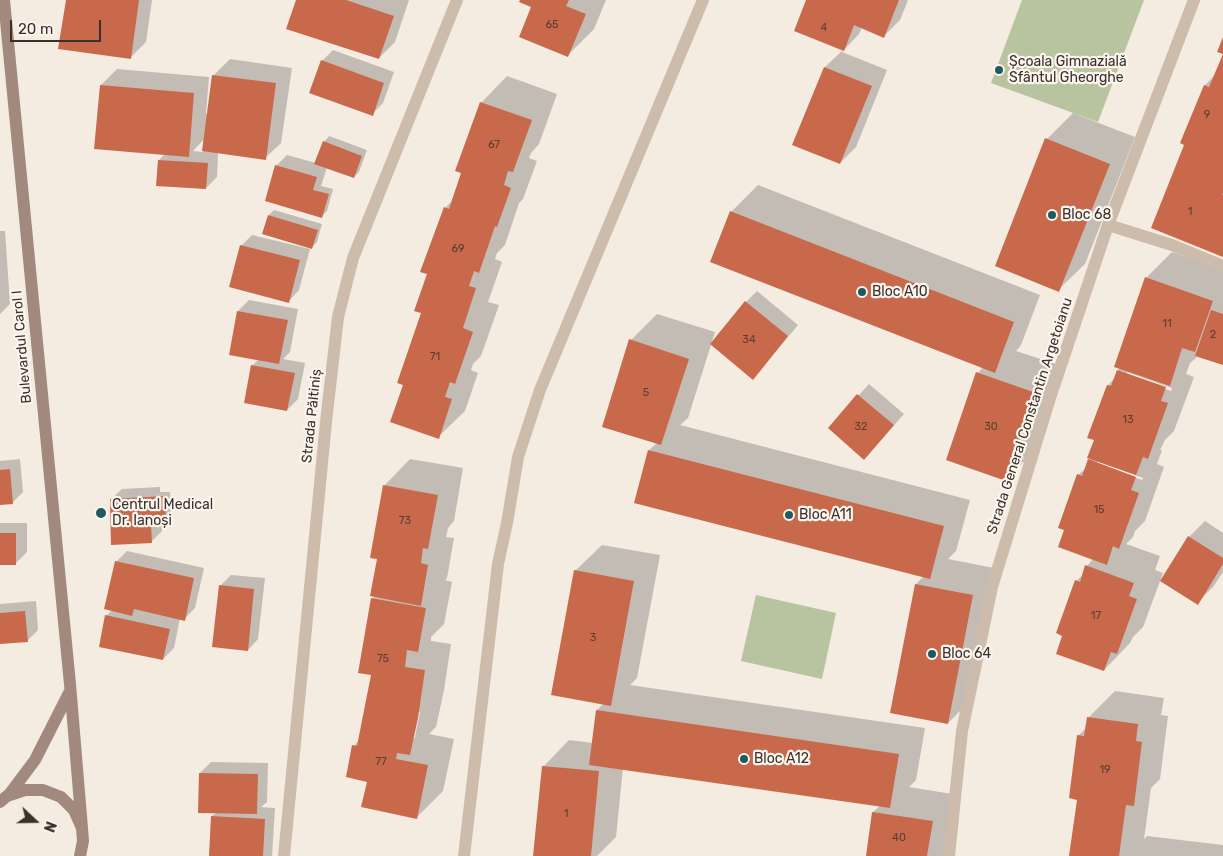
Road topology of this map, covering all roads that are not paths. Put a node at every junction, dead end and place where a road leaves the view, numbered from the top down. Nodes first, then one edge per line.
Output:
1 (4, 0) edge
2 (457, 0) edge
3 (703, 0) edge
4 (1194, 0) edge
5 (1108, 225) junction
6 (1223, 266) edge
7 (70, 691) junction
8 (2, 800) edge
9 (82, 828) junction
10 (80, 856) edge
11 (284, 856) edge
12 (464, 856) edge
13 (949, 856) edge

1 - 7 main road, Bulevardul Carol I
2 - 11 street, Strada Păltiniș
3 - 12 street
4 - 5 street, Strada General Constantin Argetoianu
5 - 6 street
5 - 13 street, Strada General Constantin Argetoianu
7 - 8 main road
7 - 9 main road, Bulevardul Carol I
8 - 9 main road
9 - 10 main road, Bulevardul Carol I

